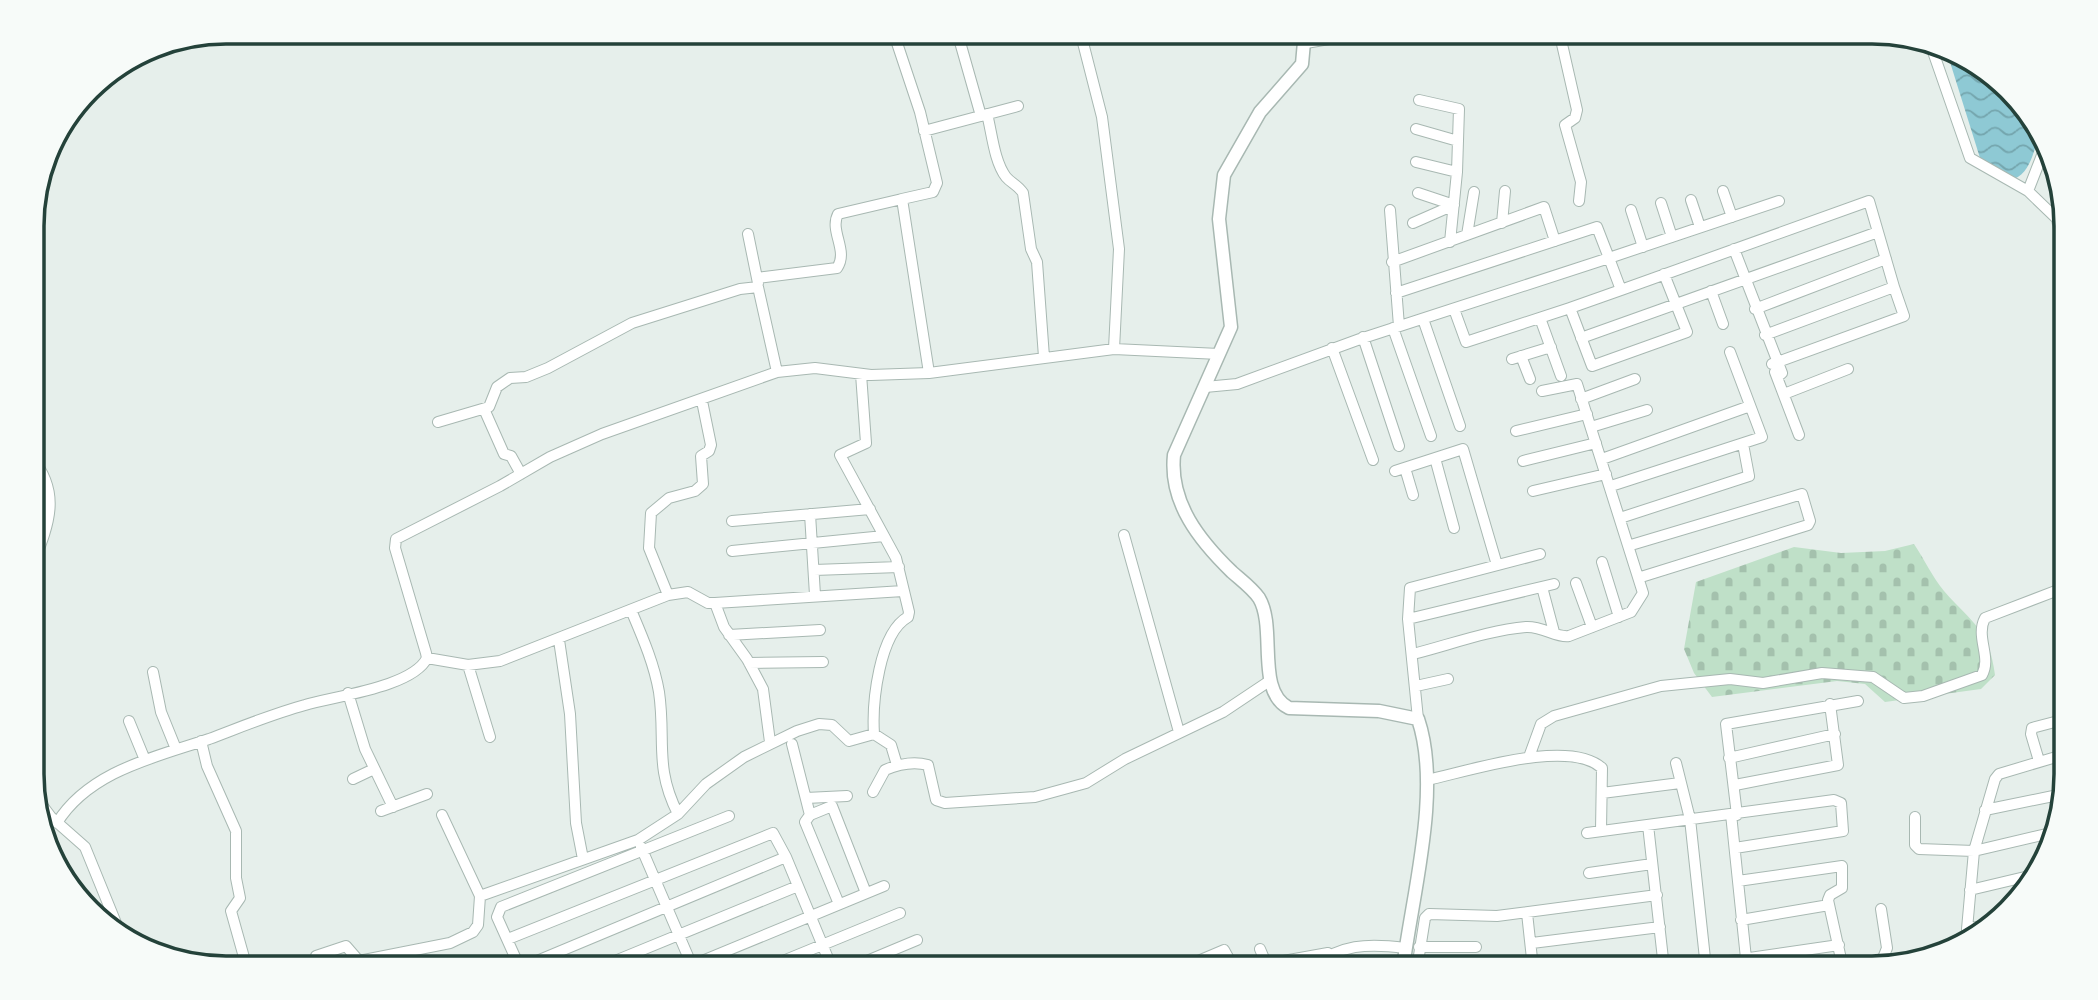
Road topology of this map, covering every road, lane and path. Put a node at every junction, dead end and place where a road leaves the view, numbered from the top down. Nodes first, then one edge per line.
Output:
1 (897, 44) edge
2 (961, 44) edge
3 (1083, 44) edge
4 (1304, 44) edge
5 (1562, 44) edge
6 (1934, 55) edge
7 (1419, 100) dead end
8 (1018, 106) dead end
9 (984, 115) junction
10 (1416, 130) dead end
11 (924, 131) junction
12 (1458, 141) junction
13 (2040, 157) edge
14 (1416, 162) dead end
15 (1457, 172) junction
16 (2023, 189) junction
17 (1505, 191) dead end
18 (1723, 191) dead end
19 (1474, 192) dead end
20 (1418, 193) dead end
21 (1434, 198) junction
22 (902, 199) junction
23 (1691, 200) dead end
24 (1578, 201) dead end
25 (1779, 201) dead end
26 (1661, 203) dead end
27 (1454, 205) junction
28 (1390, 210) dead end
29 (1631, 210) dead end
30 (1433, 214) junction
31 (2053, 214) edge
32 (1732, 217) junction
33 (1413, 223) dead end
34 (1502, 223) junction
35 (1700, 227) junction
36 (1878, 232) junction
37 (748, 234) dead end
38 (1467, 235) junction
39 (1672, 237) junction
40 (1555, 241) junction
41 (1450, 242) junction
42 (1643, 247) junction
43 (1734, 249) junction
44 (1609, 258) junction
45 (1886, 259) junction
46 (1392, 262) junction
47 (1664, 275) junction
48 (1745, 279) junction
49 (758, 282) junction
50 (1894, 287) junction
51 (1621, 290) junction
52 (1712, 291) junction
53 (1396, 293) junction
54 (1676, 304) junction
55 (1570, 308) junction
56 (1454, 309) junction
57 (1755, 309) junction
58 (1540, 317) junction
59 (1423, 319) junction
60 (1723, 324) dead end
61 (1396, 327) junction
62 (1765, 335) junction
63 (1363, 337) junction
64 (1581, 338) junction
65 (1551, 347) junction
66 (1332, 348) junction
67 (1114, 349) junction
68 (1730, 352) dead end
69 (1219, 354) junction
70 (1044, 357) junction
71 (1775, 363) junction
72 (1848, 369) dead end
73 (777, 372) junction
74 (929, 373) junction
75 (861, 374) junction
76 (1561, 376) dead end
77 (1530, 379) dead end
78 (1635, 379) dead end
79 (1205, 387) junction
80 (1542, 391) dead end
81 (1784, 394) junction
82 (1581, 398) junction
83 (702, 401) junction
84 (1750, 406) junction
85 (484, 409) junction
86 (1647, 410) dead end
87 (1587, 414) junction
88 (438, 422) dead end
89 (1460, 426) dead end
90 (1591, 427) junction
91 (1516, 432) dead end
92 (1799, 435) dead end
93 (1431, 436) dead end
94 (1596, 443) junction
95 (1742, 444) junction
96 (1399, 446) dead end
97 (1435, 458) junction
98 (1602, 458) junction
99 (1373, 460) dead end
100 (1523, 461) dead end
101 (521, 474) junction
102 (1606, 474) junction
103 (44, 479) edge
104 (1611, 486) junction
105 (1533, 491) dead end
106 (1413, 495) dead end
107 (870, 509) junction
108 (810, 514) junction
109 (1620, 518) junction
110 (732, 521) dead end
111 (1454, 528) dead end
112 (1124, 535) dead end
113 (44, 536) edge
114 (884, 536) junction
115 (812, 543) junction
116 (1630, 545) junction
117 (732, 551) dead end
118 (1540, 554) dead end
119 (1602, 562) dead end
120 (1497, 565) junction
121 (899, 567) junction
122 (814, 570) junction
123 (1641, 577) junction
124 (1576, 583) dead end
125 (1553, 584) dead end
126 (1542, 587) junction
127 (903, 591) junction
128 (2054, 592) edge
129 (668, 595) junction
130 (815, 595) junction
131 (715, 603) junction
132 (631, 610) junction
133 (1619, 617) junction
134 (1408, 619) junction
135 (1592, 627) junction
136 (820, 630) dead end
137 (1555, 632) junction
138 (729, 635) junction
139 (559, 640) junction
140 (1413, 654) junction
141 (427, 658) junction
142 (823, 662) dead end
143 (749, 663) junction
144 (468, 665) junction
145 (153, 672) dead end
146 (1448, 679) dead end
147 (1271, 680) junction
148 (1416, 686) junction
149 (348, 693) junction
150 (1858, 701) dead end
151 (1830, 704) junction
152 (1418, 719) junction
153 (129, 721) dead end
154 (2054, 723) edge
155 (1179, 732) junction
156 (874, 734) junction
157 (1835, 734) junction
158 (491, 737) dead end
159 (201, 741) junction
160 (769, 742) junction
161 (792, 744) dead end
162 (176, 749) junction
163 (1529, 757) junction
164 (2054, 757) edge
165 (1729, 758) junction
166 (145, 761) junction
167 (2039, 761) junction
168 (1676, 763) dead end
169 (897, 765) junction
170 (374, 769) junction
171 (353, 779) dead end
172 (1427, 780) junction
173 (1680, 783) junction
174 (1735, 785) junction
175 (873, 792) dead end
176 (1602, 793) junction
177 (427, 794) dead end
178 (847, 796) dead end
179 (2053, 796) edge
180 (806, 798) junction
181 (831, 802) junction
182 (393, 807) junction
183 (1985, 810) junction
184 (48, 811) edge
185 (381, 811) dead end
186 (678, 814) junction
187 (1734, 814) junction
188 (442, 815) dead end
189 (810, 815) junction
190 (729, 816) dead end
191 (1915, 817) dead end
192 (1690, 819) junction
193 (57, 822) junction
194 (1648, 825) junction
195 (1601, 830) junction
196 (1587, 832) dead end
197 (2044, 835) edge
198 (638, 840) junction
199 (1735, 848) junction
200 (1974, 851) junction
201 (642, 852) junction
202 (786, 857) junction
203 (583, 859) junction
204 (1653, 864) junction
205 (1589, 873) dead end
206 (2021, 878) edge
207 (654, 880) junction
208 (1738, 881) junction
209 (798, 886) junction
210 (884, 886) dead end
211 (1970, 890) junction
212 (866, 892) junction
213 (1657, 895) junction
214 (480, 896) junction
215 (839, 904) junction
216 (1829, 905) junction
217 (666, 907) junction
218 (1881, 909) dead end
219 (900, 913) dead end
220 (1527, 913) junction
221 (111, 916) edge
222 (811, 917) junction
223 (1741, 920) junction
224 (1661, 927) junction
225 (1968, 928) edge
226 (679, 936) junction
227 (508, 939) junction
228 (917, 940) dead end
229 (1532, 943) junction
230 (1839, 945) junction
231 (823, 946) junction
232 (1419, 947) junction
233 (1476, 947) dead end
234 (1405, 948) junction
235 (1260, 949) dead end
236 (1329, 953) junction
237 (244, 956) edge
238 (316, 956) edge
239 (355, 956) edge
240 (382, 956) edge
241 (515, 956) edge
242 (549, 956) edge
243 (628, 956) edge
244 (686, 956) edge
245 (718, 956) edge
246 (797, 956) edge
247 (827, 956) edge
248 (880, 956) edge
249 (1210, 956) edge
250 (1227, 956) edge
251 (1263, 956) edge
252 (1315, 956) edge
253 (1325, 956) edge
254 (1404, 956) edge
255 (1418, 956) edge
256 (1533, 956) edge
257 (1663, 956) edge
258 (1705, 956) edge
259 (1746, 956) edge
260 (1786, 956) edge
261 (1841, 956) edge
262 (1884, 956) edge

1 - 11 street
2 - 9 street
3 - 67 street
4 - 69 street
5 - 24 street
6 - 16 street
7 - 12 street
8 - 9 street
9 - 11 street
9 - 70 street
10 - 12 street
11 - 22 street
12 - 15 street
13 - 16 street
14 - 15 street
15 - 27 street
16 - 31 street
17 - 34 street
18 - 32 street
19 - 38 street
20 - 21 street
21 - 27 street
21 - 30 street
22 - 49 street
22 - 74 street
23 - 35 street
25 - 32 street
26 - 39 street
27 - 30 street
27 - 41 street
28 - 46 street
29 - 42 street
30 - 33 street
32 - 35 street
34 - 38 street
34 - 40 street
35 - 39 street
36 - 43 street
36 - 45 street
36 - 48 street
37 - 49 street
38 - 41 street
39 - 42 street
40 - 44 street
40 - 53 street
41 - 46 street
42 - 44 street
43 - 47 street
43 - 48 street
44 - 51 street
44 - 56 street
45 - 50 street
45 - 57 street
46 - 53 street
47 - 51 street
47 - 54 street
48 - 52 street
48 - 57 street
49 - 73 street
49 - 85 street
50 - 62 street
50 - 71 street
51 - 55 street
52 - 54 street
52 - 60 street
53 - 61 street
54 - 64 street
54 - 64 street
55 - 58 street
55 - 64 street
56 - 58 street
56 - 59 street
57 - 62 street
58 - 65 street
59 - 61 street
59 - 89 street
61 - 63 street
61 - 93 street
62 - 71 street
63 - 66 street
63 - 96 street
65 - 76 street
65 - 77 street
66 - 79 street
66 - 99 street
67 - 69 street
67 - 70 street
68 - 84 street
69 - 79 street
70 - 74 street
71 - 81 street
72 - 81 street
73 - 75 street
73 - 83 street
74 - 75 street
75 - 107 street
78 - 82 street
79 - 147 street
80 - 82 street
81 - 92 street
82 - 87 street
83 - 101 street
83 - 129 street
84 - 95 street
84 - 98 street
85 - 88 street
85 - 101 street
86 - 90 street
87 - 90 street
87 - 91 street
90 - 94 street
94 - 98 street
94 - 100 street
95 - 104 street
95 - 109 street
97 - 106 street
97 - 111 street
97 - 120 street
98 - 102 street
101 - 141 street
102 - 104 street
102 - 105 street
103 - 113 street
104 - 109 street
107 - 108 street
107 - 114 street
108 - 110 street
108 - 115 street
109 - 116 street
112 - 155 street
114 - 115 street
114 - 121 street
115 - 117 street
115 - 122 street
116 - 123 street
116 - 123 street
118 - 120 street
119 - 133 street
120 - 134 street
121 - 122 street
121 - 127 street
122 - 130 street
123 - 133 street
124 - 135 street
125 - 126 street
126 - 134 street
126 - 137 street
127 - 130 street
127 - 156 street
128 - 163 street
129 - 131 street
129 - 132 street
130 - 131 street
131 - 138 street
132 - 139 street
132 - 186 street
133 - 135 street
134 - 140 street
135 - 137 street
136 - 138 street
137 - 140 street
138 - 143 street
139 - 144 street
139 - 203 street
140 - 148 street
141 - 144 street
141 - 149 street
142 - 143 street
143 - 160 street
144 - 158 street
145 - 162 street
146 - 148 street
147 - 152 street
147 - 155 street
148 - 152 street
149 - 159 street
149 - 170 street
150 - 151 street
151 - 157 street
151 - 165 street
152 - 172 street
153 - 166 street
154 - 167 street
155 - 169 street
156 - 160 street
156 - 169 street
157 - 165 street
157 - 174 street
159 - 162 street
159 - 237 street
160 - 186 street
161 - 180 street
162 - 166 street
163 - 172 street
163 - 176 street
164 - 167 street
165 - 174 street
166 - 193 street
167 - 183 street
168 - 173 street
169 - 175 street
170 - 171 street
170 - 182 street
172 - 234 street
173 - 176 street
173 - 192 street
174 - 187 street
176 - 195 street
177 - 182 street
178 - 181 street
179 - 183 street
180 - 181 street
180 - 189 street
181 - 189 street
181 - 212 street
182 - 185 street
183 - 200 street
184 - 193 street
186 - 198 street
187 - 192 street
187 - 199 street
187 - 199 street
188 - 214 street
189 - 215 street
190 - 201 street
191 - 200 street
192 - 194 street
192 - 258 street
193 - 221 street
194 - 195 street
194 - 204 street
195 - 196 street
197 - 200 street
198 - 201 street
198 - 203 street
199 - 208 street
200 - 211 street
201 - 207 street
201 - 227 street
202 - 207 street
202 - 209 street
202 - 217 street
203 - 214 street
204 - 205 street
204 - 213 street
206 - 211 street
207 - 217 street
207 - 227 street
208 - 216 street
208 - 223 street
209 - 222 street
209 - 226 street
210 - 212 street
211 - 225 street
212 - 215 street
213 - 220 street
213 - 224 street
214 - 240 street
215 - 222 street
216 - 223 street
216 - 230 street
217 - 226 street
217 - 242 street
218 - 262 street
219 - 231 street
220 - 229 street
220 - 232 street
222 - 231 street
222 - 245 street
223 - 259 street
224 - 229 street
224 - 257 street
226 - 243 street
226 - 244 street
227 - 241 street
228 - 248 street
229 - 256 street
230 - 260 street
230 - 261 street
231 - 246 street
231 - 247 street
232 - 233 street
232 - 255 street
234 - 236 street
234 - 254 street
235 - 251 street
236 - 252 street
236 - 253 street
238 - 239 street
249 - 250 street

